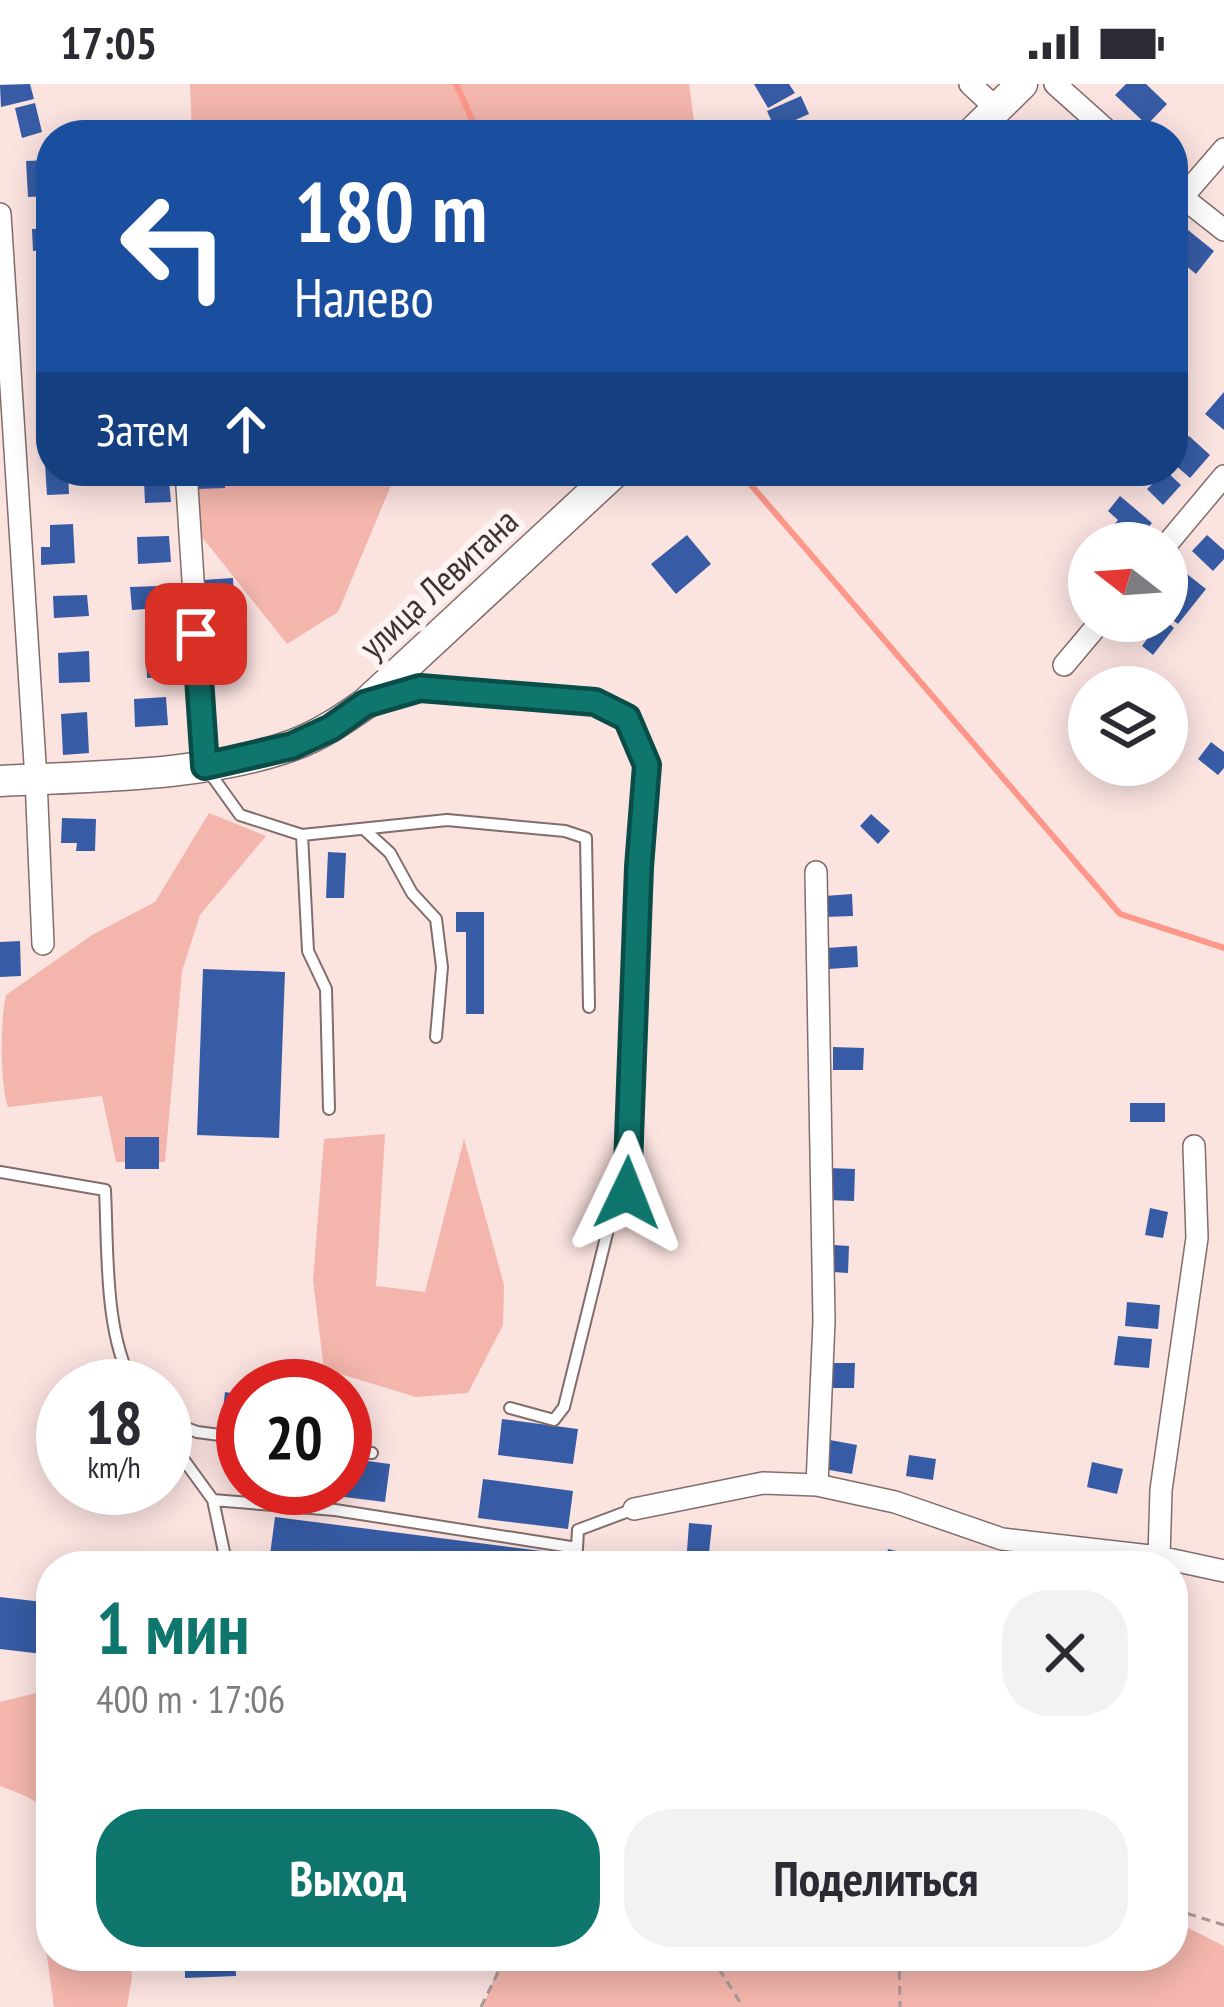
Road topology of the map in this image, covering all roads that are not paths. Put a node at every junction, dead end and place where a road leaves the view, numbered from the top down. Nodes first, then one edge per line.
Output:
1 (970, 84) edge
2 (1022, 84) edge
3 (1055, 84) edge
4 (997, 109) junction
5 (986, 120) edge
6 (1095, 120) edge
7 (1224, 149) edge
8 (1188, 186) edge
9 (1188, 207) edge
10 (0, 214) edge
11 (1224, 230) edge
12 (1224, 476) edge
13 (188, 486) edge
14 (600, 486) edge
15 (1185, 522) edge
16 (1083, 642) edge
17 (1064, 664) dead end
18 (365, 704) junction
19 (205, 766) junction
20 (36, 779) junction
21 (0, 781) edge
22 (366, 831) junction
23 (302, 835) junction
24 (817, 872) dead end
25 (43, 944) dead end
26 (589, 1007) dead end
27 (436, 1037) dead end
28 (329, 1109) dead end
29 (1194, 1145) dead end
30 (0, 1172) edge
31 (121, 1359) edge
32 (510, 1408) dead end
33 (192, 1471) edge
34 (817, 1485) junction
35 (213, 1500) junction
36 (634, 1509) joint
37 (577, 1548) junction
38 (224, 1551) edge
39 (577, 1551) edge
40 (1107, 1551) edge
41 (1159, 1551) edge
42 (1188, 1563) edge
43 (1224, 1571) edge

1 - 4 street
2 - 4 main road
3 - 6 street
4 - 5 main road
7 - 8 street
9 - 11 street
10 - 20 street
12 - 15 street
13 - 19 street
14 - 18 main road, улица Левитана
16 - 17 street
18 - 19 main road, улица Левитана
18 - 32 lane
19 - 20 main road, улица Левитана
19 - 23 lane
20 - 21 main road, улица Левитана
20 - 25 street
22 - 23 lane
22 - 26 lane
22 - 27 lane
23 - 28 lane
24 - 34 street
29 - 41 street
30 - 31 lane
33 - 35 lane
34 - 36 street
34 - 40 street
35 - 37 lane
35 - 38 lane
36 - 37 lane
37 - 39 lane
42 - 43 street

